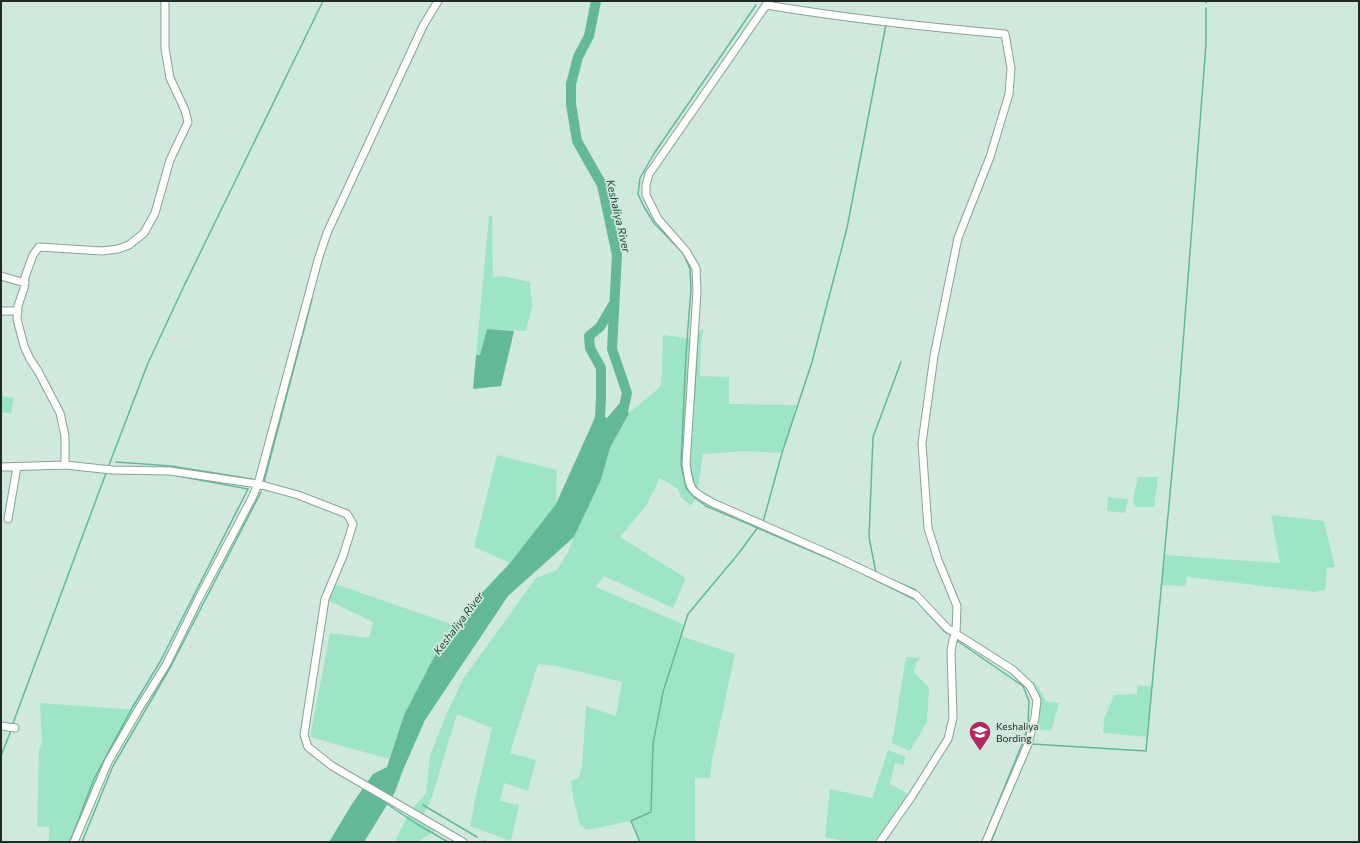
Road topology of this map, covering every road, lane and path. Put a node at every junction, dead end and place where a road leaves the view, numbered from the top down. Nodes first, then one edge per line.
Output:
1 (165, 1) edge
2 (438, 1) edge
3 (767, 3) edge
4 (1, 276) edge
5 (25, 283) junction
6 (1, 310) edge
7 (18, 311) junction
8 (65, 465) junction
9 (1, 467) edge
10 (17, 467) junction
11 (258, 484) junction
12 (8, 519) dead end
13 (954, 636) junction
14 (74, 842) edge
15 (463, 842) edge
16 (880, 842) edge
17 (986, 842) edge

1 - 5 street
2 - 11 street
3 - 13 street
3 - 13 street
4 - 5 street
5 - 7 street
6 - 7 street
7 - 8 street
8 - 10 street
8 - 11 street
9 - 10 street
10 - 12 street
11 - 14 street
11 - 15 street
13 - 16 street
13 - 17 street

